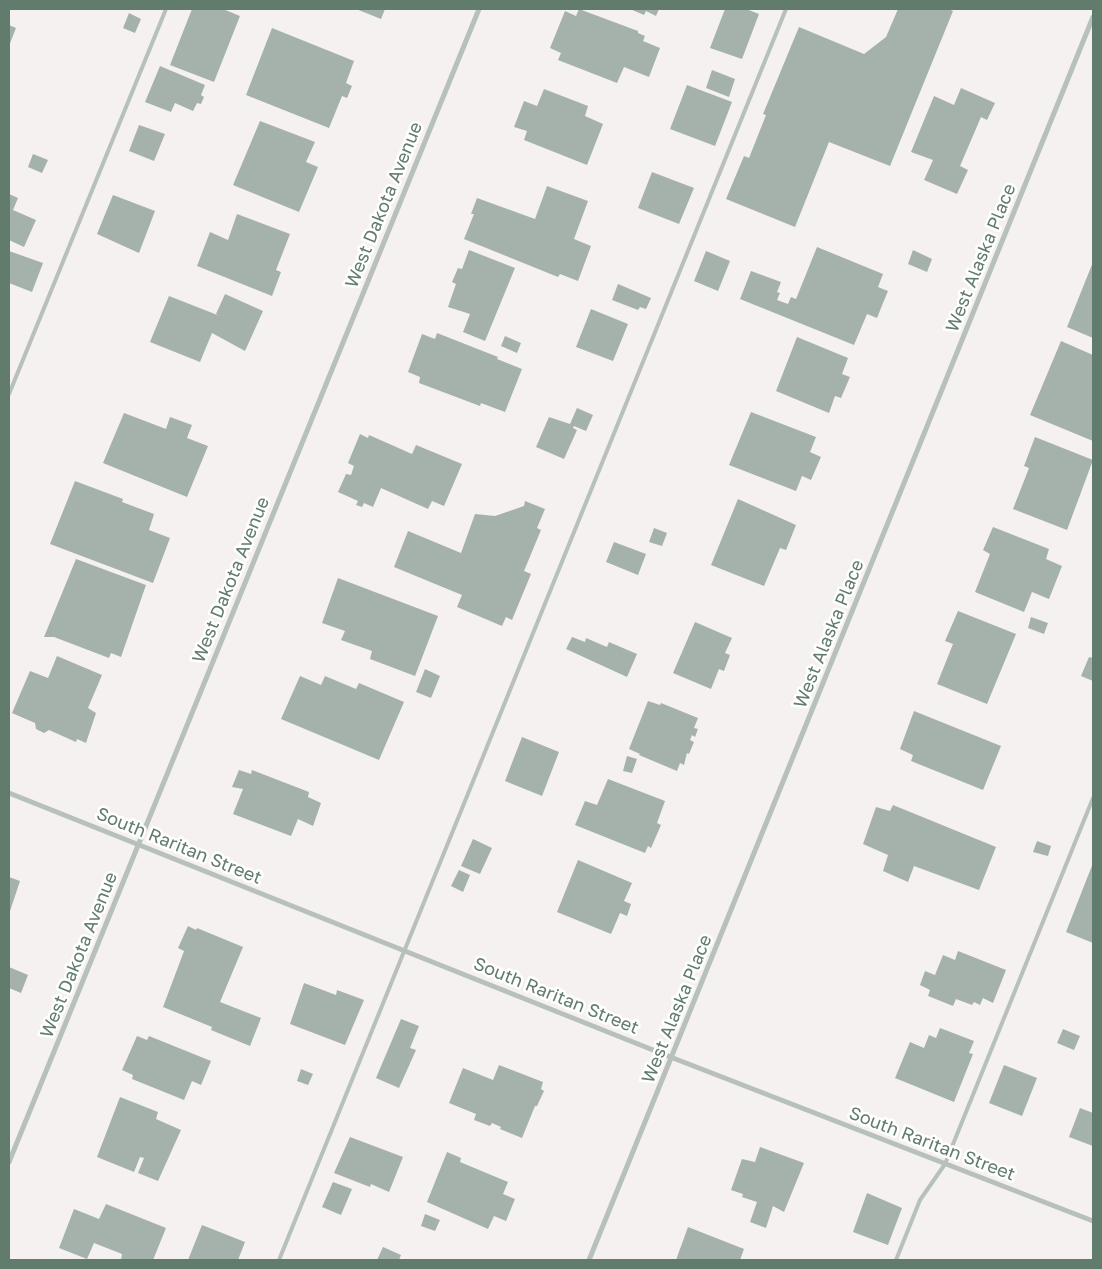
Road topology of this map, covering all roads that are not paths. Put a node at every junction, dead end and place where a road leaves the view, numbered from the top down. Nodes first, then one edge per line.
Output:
1 (166, 9) edge
2 (479, 9) edge
3 (786, 9) edge
4 (1093, 17) edge
5 (9, 394) edge
6 (9, 793) edge
7 (1093, 798) edge
8 (139, 844) junction
9 (404, 950) junction
10 (673, 1058) junction
11 (9, 1162) edge
12 (945, 1164) junction
13 (1093, 1221) edge
14 (279, 1260) edge
15 (590, 1260) edge
16 (896, 1260) edge

1 - 5 lane
2 - 8 street, West Dakota Avenue
3 - 9 lane
4 - 10 street, West Alaska Place
6 - 8 street, South Raritan Street
7 - 12 lane
8 - 9 street, South Raritan Street
8 - 11 street, West Dakota Avenue
9 - 10 street, South Raritan Street
9 - 14 lane
10 - 12 street, South Raritan Street
10 - 15 street, West Alaska Place
12 - 13 street, South Raritan Street
12 - 16 lane

